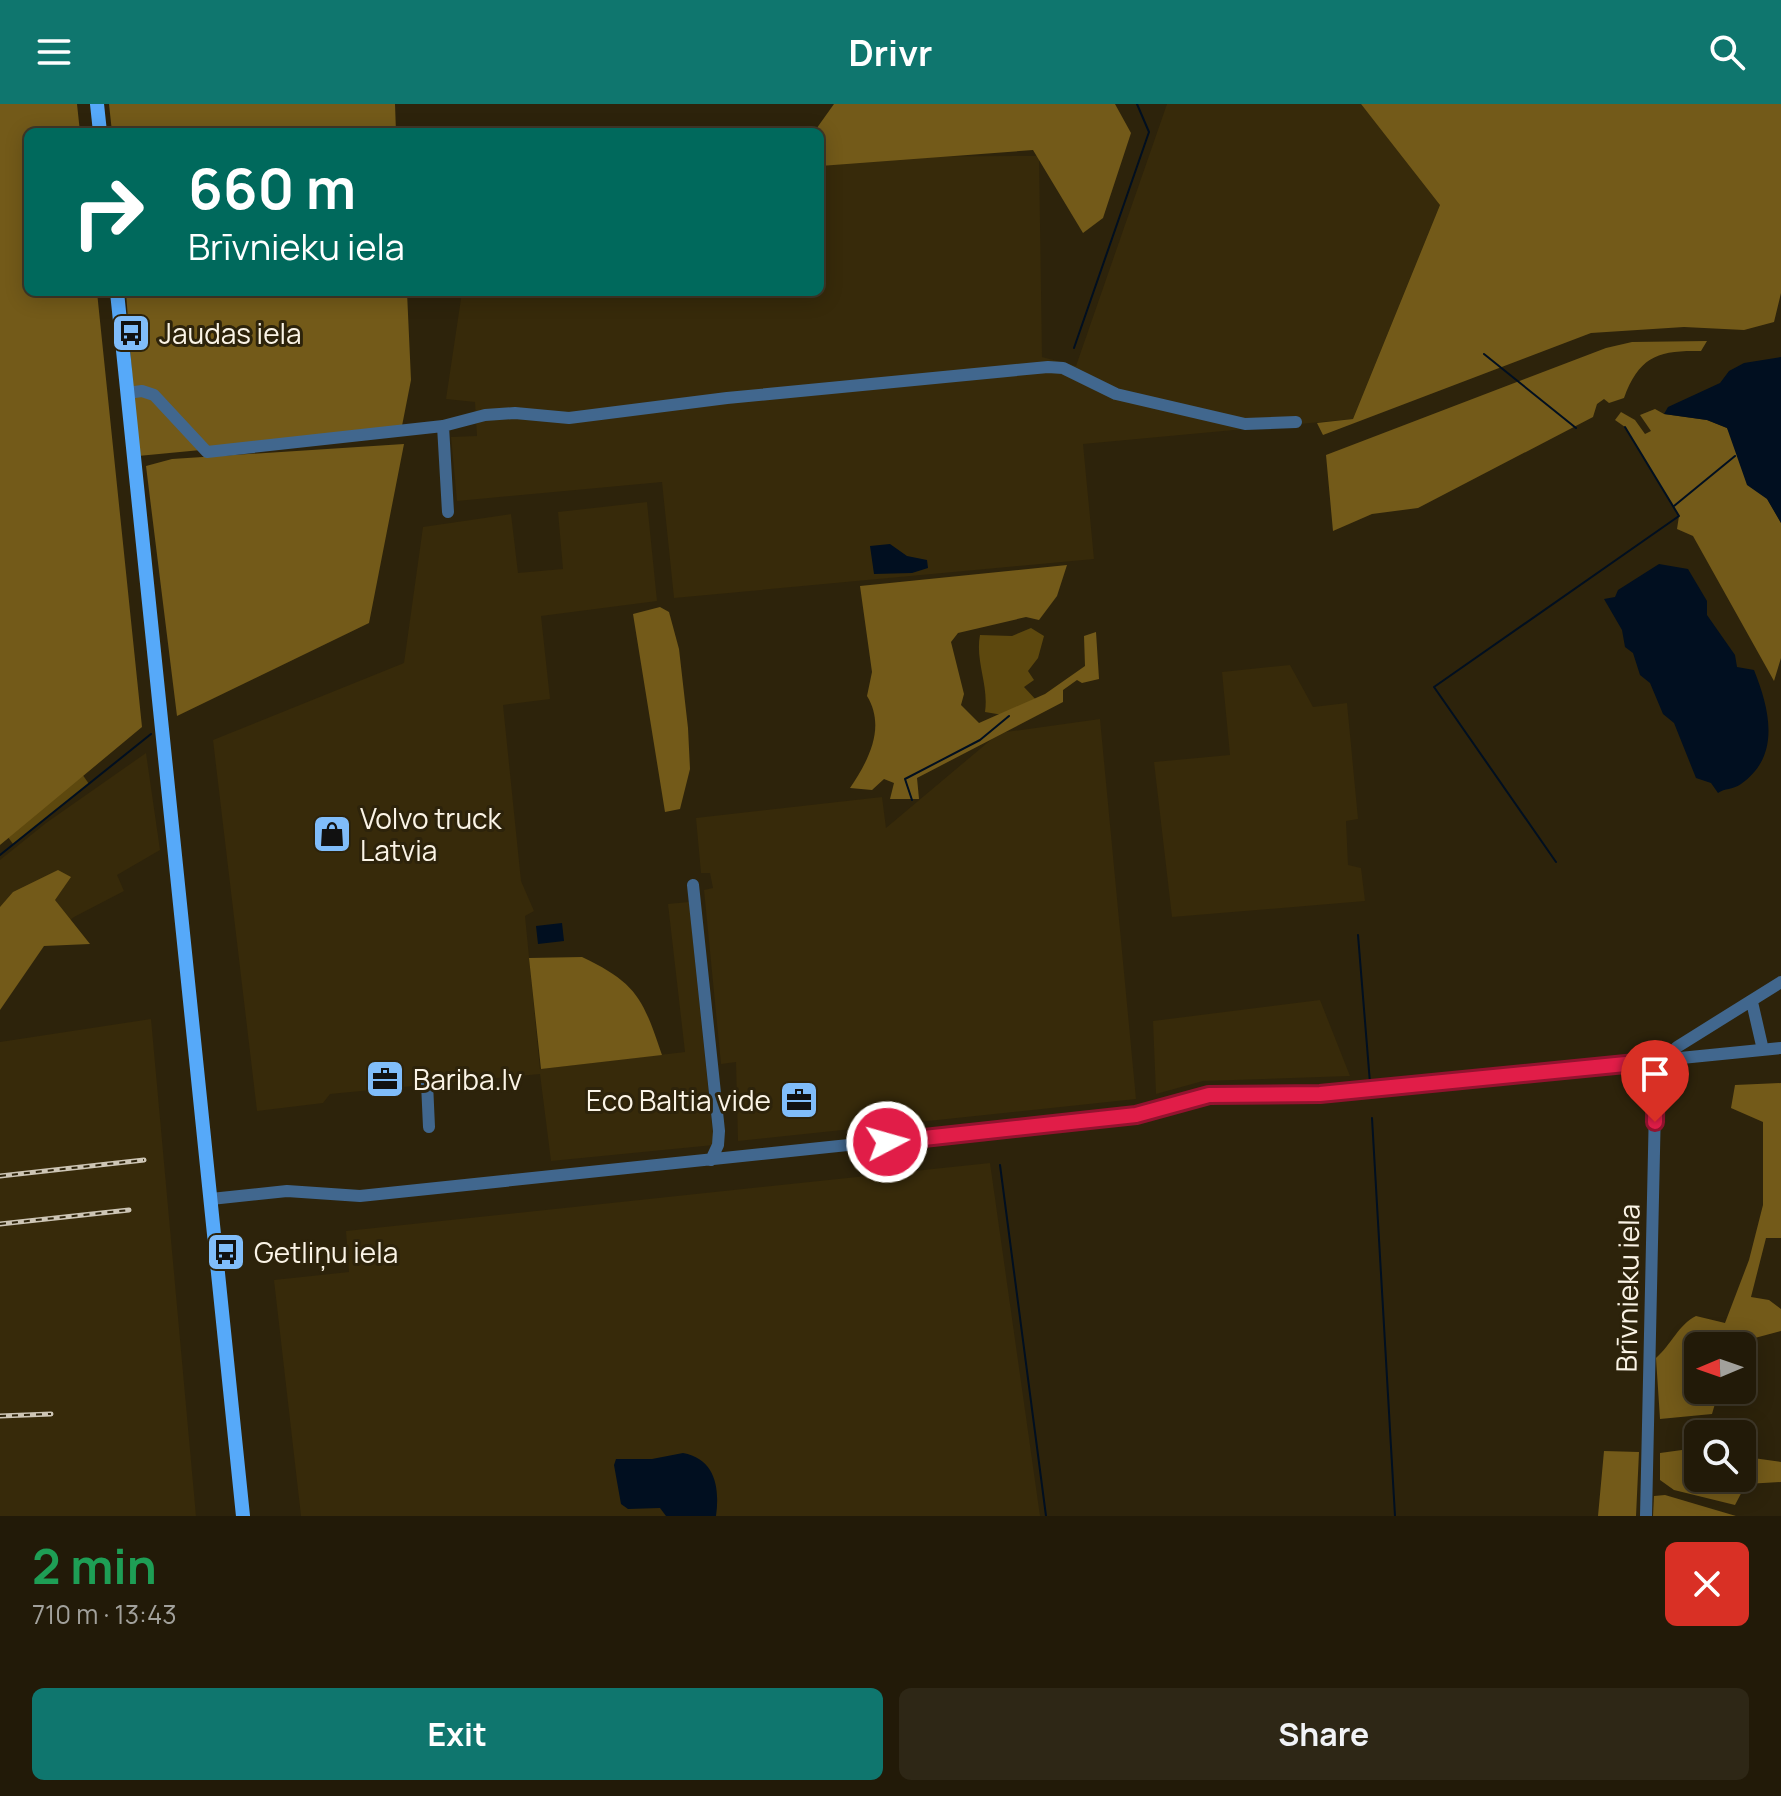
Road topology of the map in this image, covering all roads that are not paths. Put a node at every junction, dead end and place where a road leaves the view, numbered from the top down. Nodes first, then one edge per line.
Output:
1 (97, 104) edge
2 (100, 128) edge
3 (117, 296) edge
4 (127, 393) junction
5 (1296, 422) dead end
6 (443, 426) junction
7 (448, 512) dead end
8 (693, 885) dead end
9 (1781, 982) edge
10 (1752, 1002) junction
11 (1781, 1048) edge
12 (1763, 1050) junction
13 (1662, 1061) junction
14 (427, 1083) dead end
15 (429, 1127) dead end
16 (711, 1160) junction
17 (211, 1199) junction
18 (243, 1516) edge
19 (1646, 1516) edge

1 - 2 main road
3 - 4 main road
4 - 6 street
4 - 17 main road
5 - 6 street
6 - 7 street
8 - 16 street
9 - 10 street
10 - 12 street
10 - 13 street
11 - 12 street
12 - 13 street
13 - 16 street
13 - 19 street, Brīvnieku iela
14 - 15 street
16 - 17 street
17 - 18 main road

